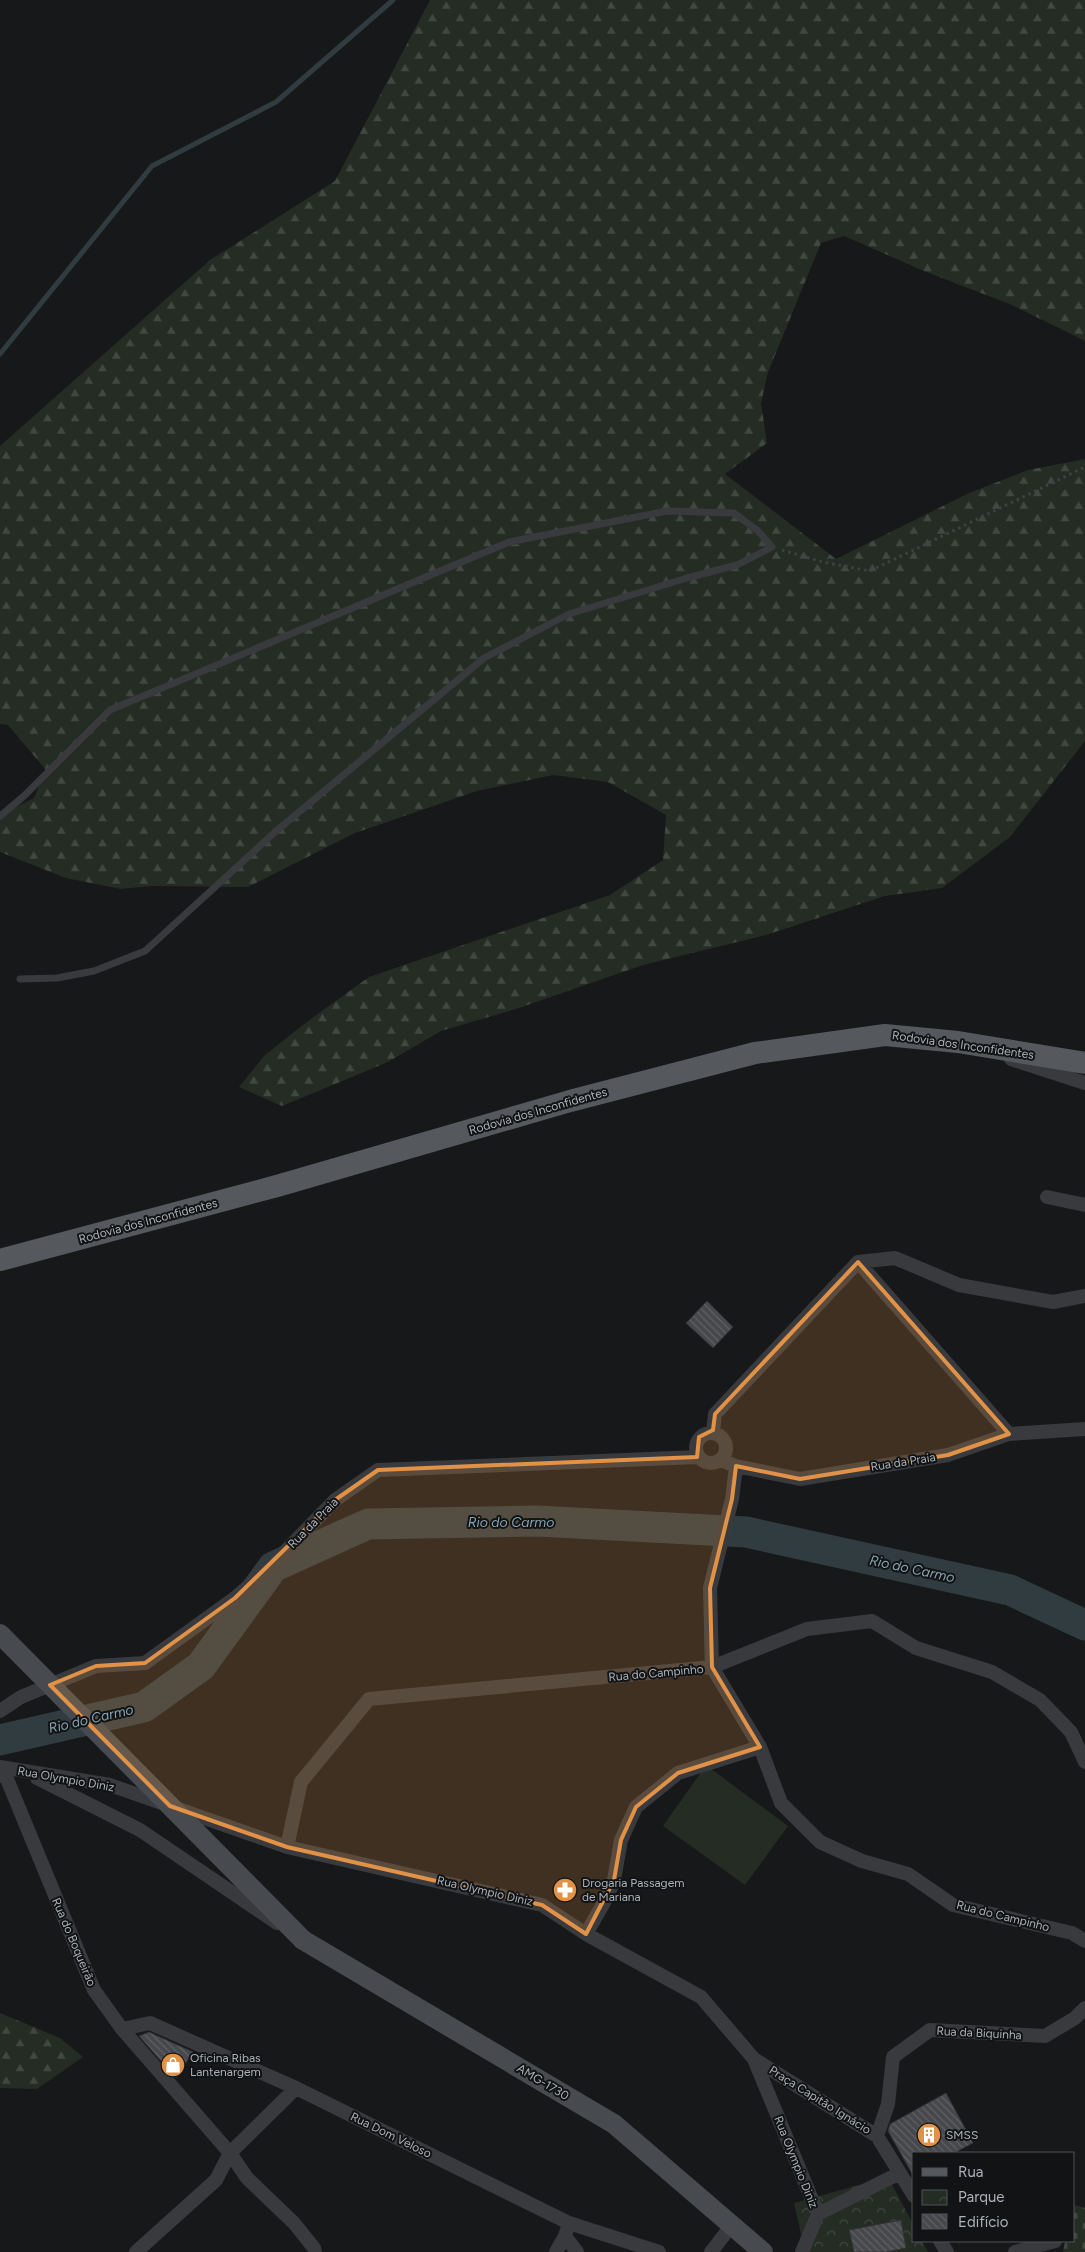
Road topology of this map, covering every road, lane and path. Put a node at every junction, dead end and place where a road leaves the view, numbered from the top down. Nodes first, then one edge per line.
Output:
1 (1085, 467) edge
2 (772, 547) junction
3 (0, 816) edge
4 (20, 979) dead end
5 (958, 1042) junction
6 (1085, 1063) edge
7 (1085, 1083) edge
8 (1047, 1197) dead end
9 (1085, 1204) edge
10 (0, 1260) edge
11 (858, 1262) junction
12 (1085, 1296) edge
13 (1085, 1429) edge
14 (713, 1432) junction
15 (1009, 1434) junction
16 (698, 1456) junction
17 (720, 1460) junction
18 (736, 1466) junction
19 (0, 1634) edge
20 (712, 1667) junction
21 (0, 1711) edge
22 (760, 1747) junction
23 (1085, 1762) edge
24 (0, 1767) edge
25 (24, 1772) junction
26 (0, 1773) edge
27 (287, 1847) junction
28 (586, 1934) junction
29 (303, 1940) junction
30 (1085, 1942) edge
31 (1085, 2008) edge
32 (122, 2028) junction
33 (754, 2059) junction
34 (296, 2088) junction
35 (877, 2136) junction
36 (230, 2153) junction
37 (900, 2173) junction
38 (912, 2193) edge
39 (818, 2214) junction
40 (732, 2225) junction
41 (567, 2229) junction
42 (1051, 2242) edge
43 (136, 2252) edge
44 (315, 2252) edge
45 (556, 2252) edge
46 (578, 2252) edge
47 (660, 2252) edge
48 (711, 2252) edge
49 (763, 2252) edge
50 (802, 2252) edge
51 (1015, 2252) edge

1 - 2 path
2 - 3 lane
2 - 4 lane
5 - 6 main road, Rodovia dos Inconfidentes
5 - 7 street
5 - 10 main road, Rodovia dos Inconfidentes
8 - 9 street
11 - 12 street
11 - 14 street
11 - 15 street
13 - 15 street, Rua da Praia
14 - 16 street
14 - 17 street
15 - 18 street, Rua da Praia
16 - 17 street
16 - 21 street, Rua da Praia
17 - 18 street, Rua da Praia
18 - 20 street
19 - 29 main road, AMG-1730, bridge
20 - 22 street, Rua do Campinho
20 - 23 street
20 - 27 street, Rua do Campinho
22 - 28 street
22 - 30 street, Rua do Campinho
24 - 25 street, Rua Olympio Diniz
25 - 27 street, Rua Olympio Diniz
25 - 29 street
26 - 32 street, Rua do Boqueirão
27 - 28 street, Rua Olympio Diniz
28 - 33 street, Rua Olympio Diniz
29 - 40 main road, AMG-1730
31 - 35 street, Rua da Biquinha
32 - 34 street, Rua Dom Veloso
32 - 36 street, Rua do Boqueirão
33 - 35 street, Praça Capitão Ignácio
33 - 39 street, Rua Olympio Diniz
34 - 36 street
34 - 41 street, Rua Dom Veloso
35 - 37 street, Praça Capitão Ignácio
36 - 43 street
36 - 44 street, Rua do Boqueirão
37 - 38 street, Praça Capitão Ignácio
37 - 39 street
39 - 50 street, Rua Olympio Diniz
40 - 48 street
40 - 49 main road, AMG-1730
41 - 45 street
41 - 46 street
41 - 47 street, Rua Dom Veloso
42 - 51 street

